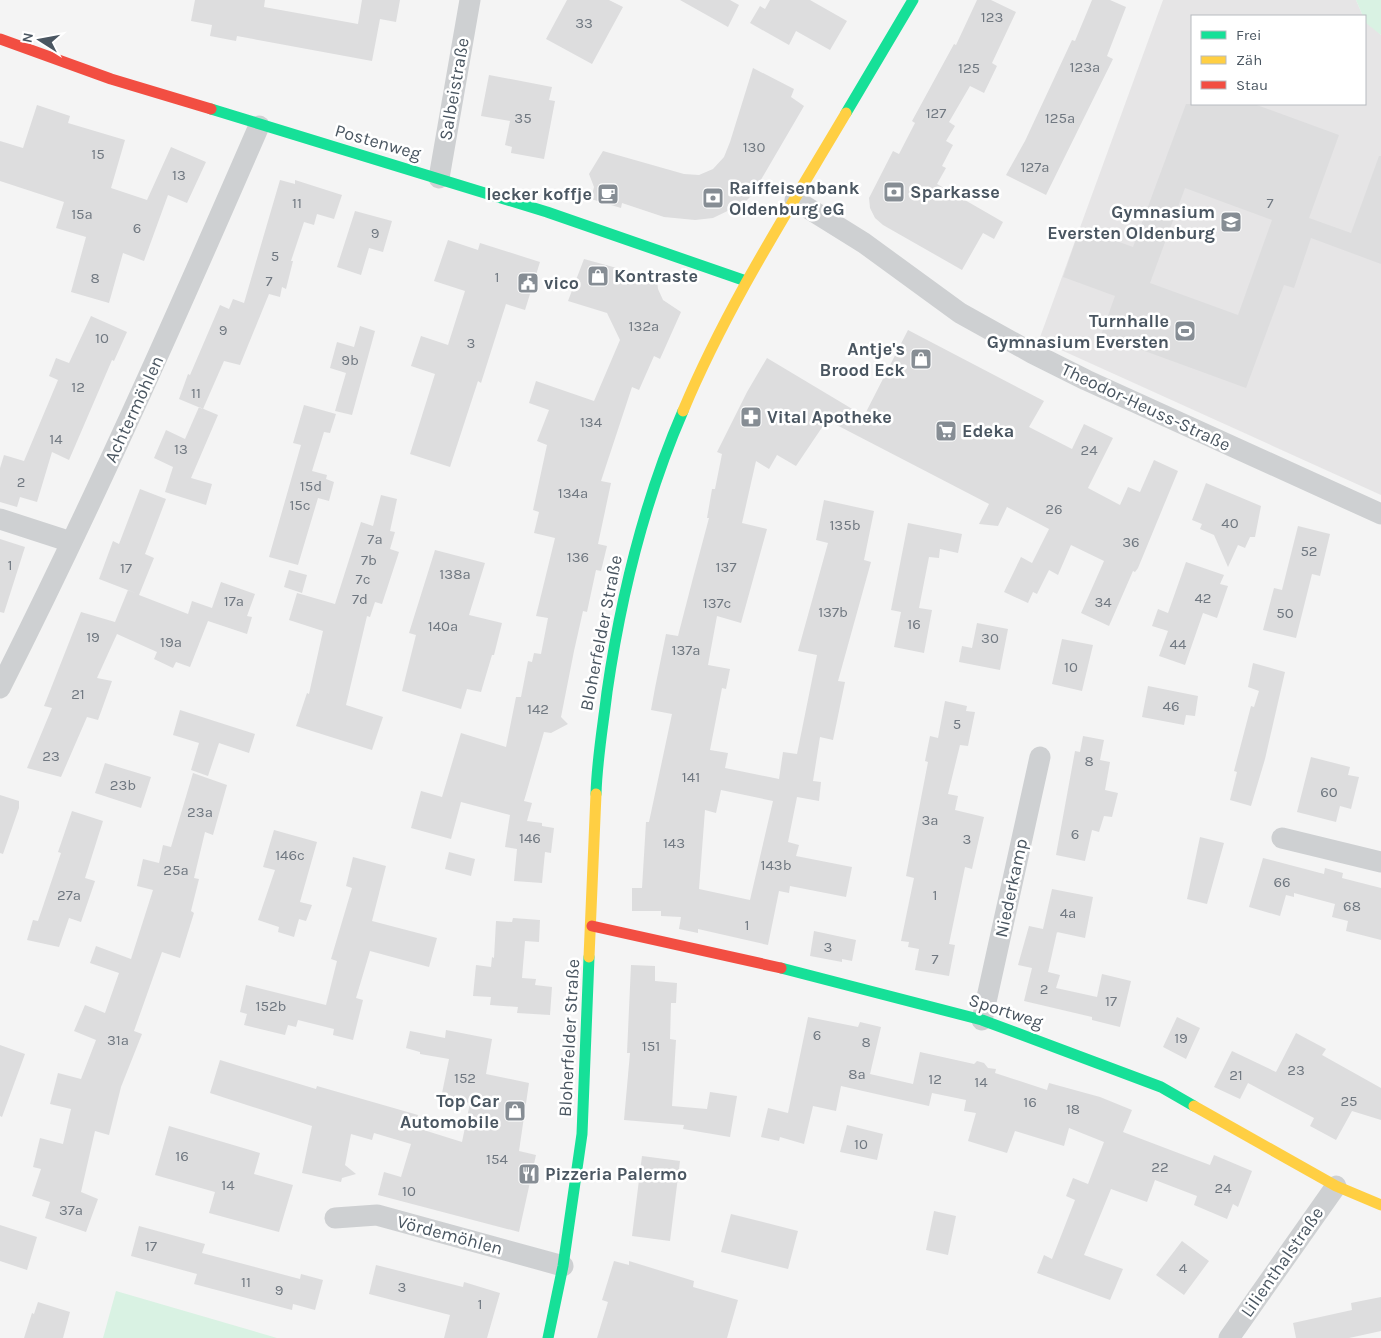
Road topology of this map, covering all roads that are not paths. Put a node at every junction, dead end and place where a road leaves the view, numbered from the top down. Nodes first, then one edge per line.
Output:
1 (470, 0) edge
2 (913, 0) edge
3 (0, 39) edge
4 (259, 126) junction
5 (438, 178) junction
6 (795, 200) junction
7 (746, 281) junction
8 (1381, 514) edge
9 (0, 519) edge
10 (71, 542) junction
11 (0, 688) edge
12 (1040, 757) dead end
13 (1282, 838) dead end
14 (1381, 862) edge
15 (592, 926) junction
16 (982, 1020) junction
17 (1336, 1186) junction
18 (1381, 1205) edge
19 (335, 1218) dead end
20 (563, 1266) junction
21 (548, 1338) edge
22 (1229, 1338) edge

1 - 5 street, Salbeistraße
2 - 6 street, Bloherfelder Straße
3 - 4 street, Postenweg
4 - 5 street, Postenweg
4 - 10 street, Achtermöhlen
5 - 7 street, Postenweg
6 - 7 street, Bloherfelder Straße
6 - 8 street, Theodor-Heuss-Straße
7 - 15 street, Bloherfelder Straße
9 - 10 street
10 - 11 street, Achtermöhlen
12 - 16 street, Niederkamp
13 - 14 street
15 - 16 street, Sportweg
15 - 20 street, Bloherfelder Straße
16 - 17 street, Sportweg
17 - 18 street, Sportweg
17 - 22 street, Lilienthalstraße
19 - 20 street, Vördemöhlen
20 - 21 street, Bloherfelder Straße

